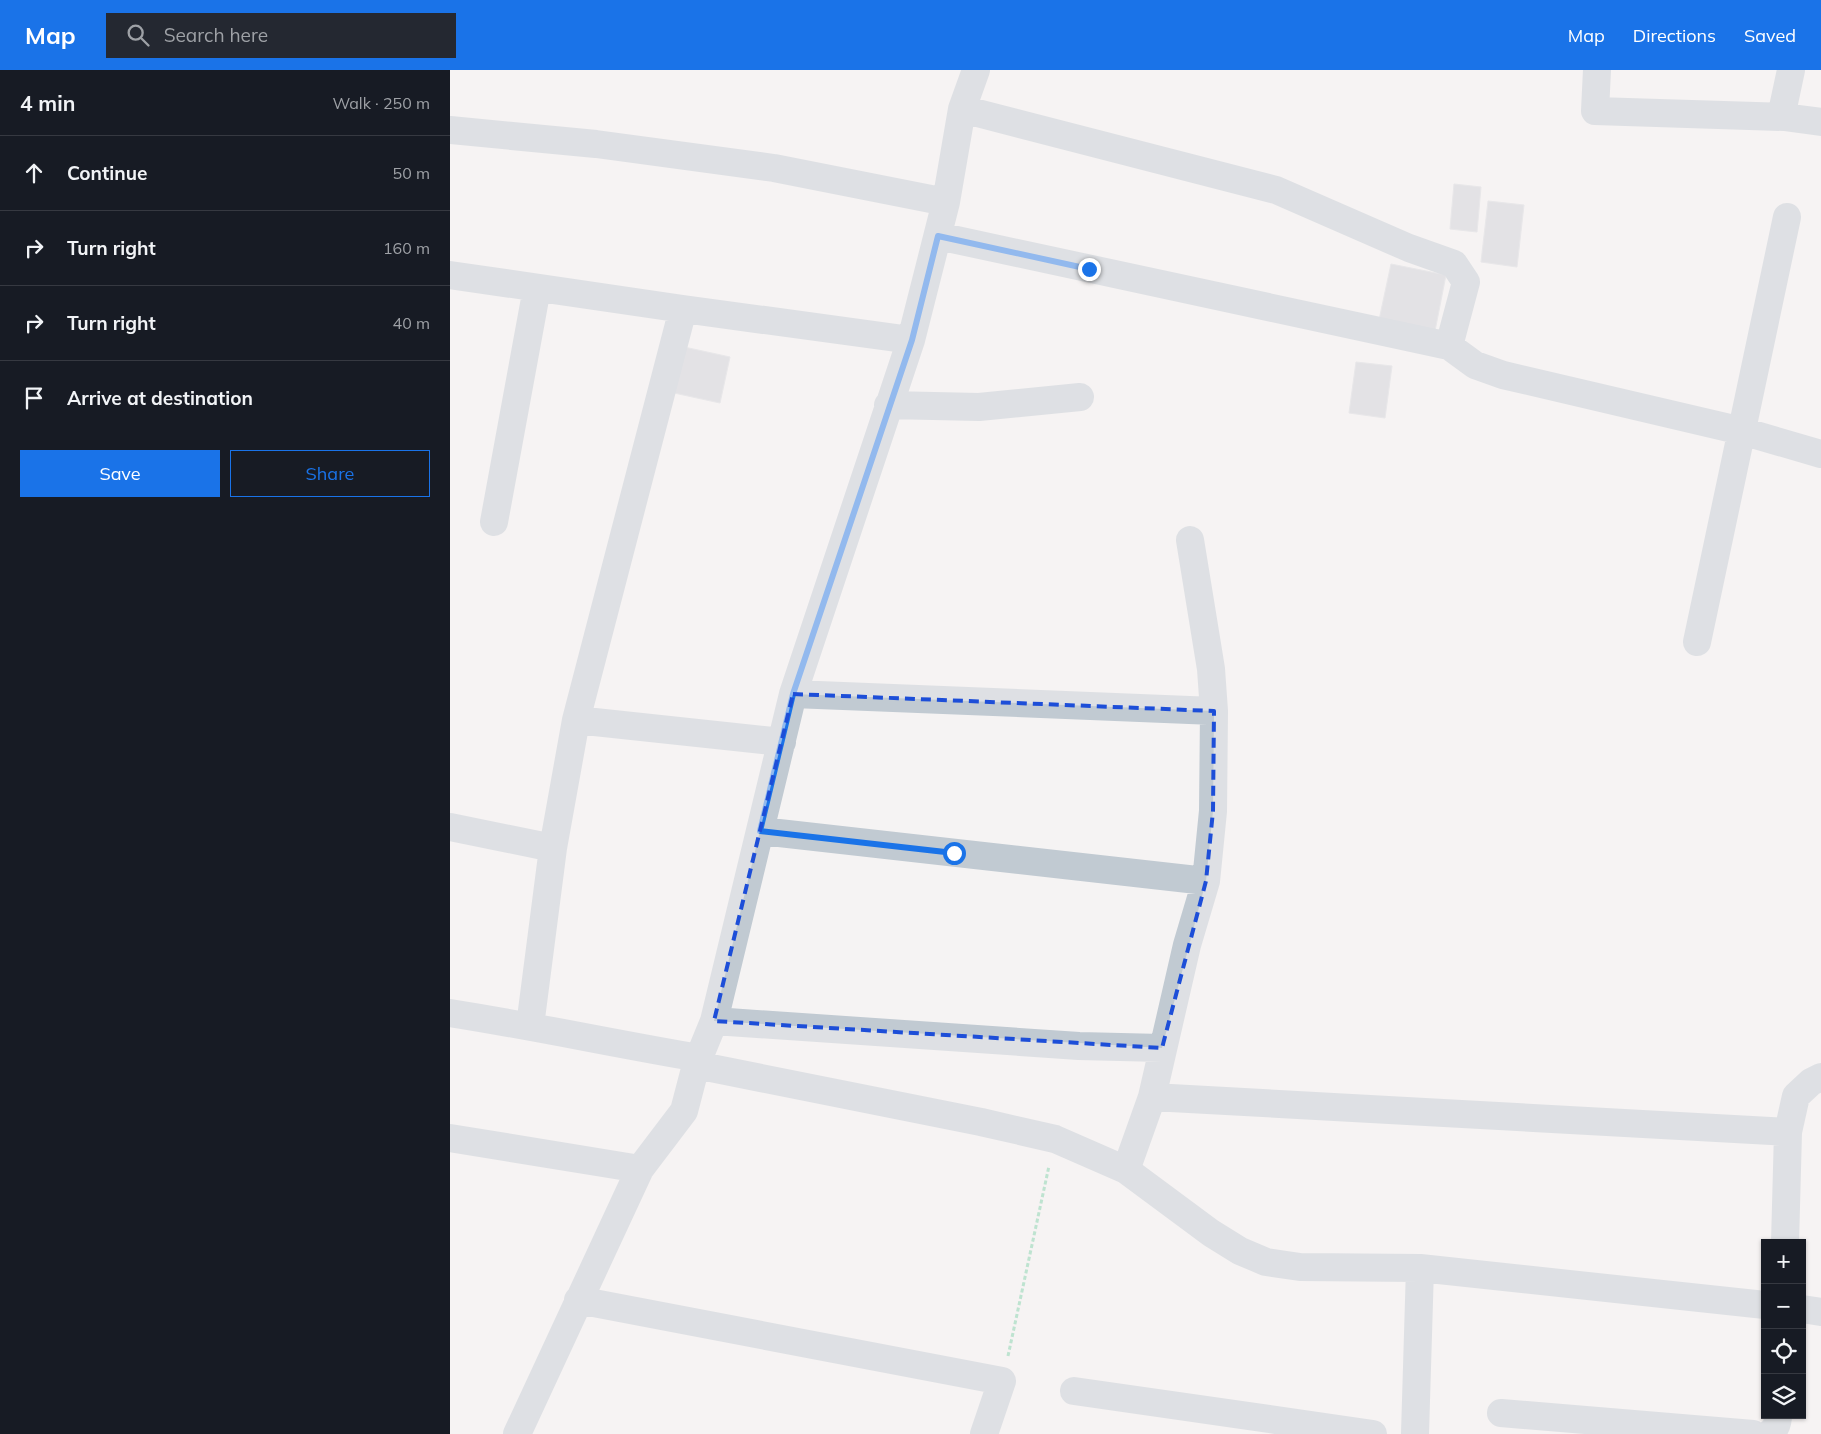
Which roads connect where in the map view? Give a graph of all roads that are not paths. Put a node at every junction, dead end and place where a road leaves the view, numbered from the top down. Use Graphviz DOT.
graph roads {
  1 [pos="975,70"];
  2 [pos="1597,70"];
  3 [pos="1791,70"];
  4 [pos="962,109"];
  5 [pos="1781,117"];
  6 [pos="1821,122"];
  7 [pos="450,130"];
  8 [pos="946,202"];
  9 [pos="1787,217"];
  10 [pos="938,236"];
  11 [pos="450,275"];
  12 [pos="537,288"];
  13 [pos="683,309"];
  14 [pos="912,340"];
  15 [pos="1449,346"];
  16 [pos="1080,397"];
  17 [pos="888,406"];
  18 [pos="1742,431"];
  19 [pos="1821,454"];
  20 [pos="494,522"];
  21 [pos="1190,540"];
  22 [pos="1697,642"];
  23 [pos="793,694"];
  24 [pos="1214,711"];
  25 [pos="576,720"];
  26 [pos="782,742"];
  27 [pos="450,827"];
  28 [pos="760,831"];
  29 [pos="552,848"];
  30 [pos="1206,881"];
  31 [pos="450,1013"];
  32 [pos="714,1020"];
  33 [pos="530,1026"];
  34 [pos="1162,1048"];
  35 [pos="697,1062"];
  36 [pos="1821,1077"];
  37 [pos="1152,1097"];
  38 [pos="1788,1132"];
  39 [pos="450,1138"];
  40 [pos="640,1169"];
  41 [pos="1126,1170"];
  42 [pos="1785,1239"];
  43 [pos="1420,1268"];
  44 [pos="578,1300"];
  45 [pos="1761,1305"];
  46 [pos="1806,1310"];
  47 [pos="1821,1312"];
  48 [pos="1074,1391"];
  49 [pos="1501,1413"];
  50 [pos="1778,1419"];
  51 [pos="517,1434"];
  52 [pos="984,1434"];
  53 [pos="1373,1434"];
  54 [pos="1415,1434"];
  55 [pos="1753,1434"];
  56 [pos="1769,1434"];
  1 -- 4 [label="street"];
  2 -- 5 [label="street"];
  3 -- 5 [label="street"];
  4 -- 8 [label="street"];
  4 -- 15 [label="street"];
  5 -- 6 [label="street"];
  7 -- 8 [label="street"];
  8 -- 10 [label="street"];
  9 -- 18 [label="street"];
  10 -- 14 [label="street"];
  10 -- 15 [label="street"];
  11 -- 12 [label="street"];
  12 -- 13 [label="street"];
  12 -- 20 [label="street"];
  13 -- 14 [label="street"];
  13 -- 25 [label="street"];
  14 -- 17 [label="street"];
  15 -- 18 [label="street"];
  16 -- 17 [label="street"];
  17 -- 23 [label="street"];
  18 -- 19 [label="street"];
  18 -- 22 [label="street"];
  21 -- 24 [label="street"];
  23 -- 24 [label="street"];
  23 -- 26 [label="street"];
  24 -- 30 [label="street"];
  25 -- 26 [label="street"];
  25 -- 29 [label="street"];
  26 -- 28 [label="street"];
  27 -- 29 [label="street"];
  28 -- 30 [label="street"];
  28 -- 32 [label="street"];
  29 -- 33 [label="street"];
  30 -- 34 [label="street"];
  31 -- 33 [label="street"];
  32 -- 34 [label="street"];
  32 -- 35 [label="street"];
  33 -- 35 [label="street"];
  34 -- 37 [label="street"];
  35 -- 40 [label="street"];
  35 -- 41 [label="street"];
  36 -- 38 [label="street"];
  37 -- 38 [label="street"];
  37 -- 41 [label="street"];
  38 -- 42 [label="street"];
  39 -- 40 [label="street"];
  40 -- 44 [label="street"];
  41 -- 43 [label="street"];
  43 -- 45 [label="street"];
  43 -- 54 [label="street"];
  44 -- 51 [label="street"];
  44 -- 52 [label="street"];
  46 -- 47 [label="street"];
  48 -- 53 [label="street"];
  49 -- 55 [label="street"];
  50 -- 56 [label="street"];
}
